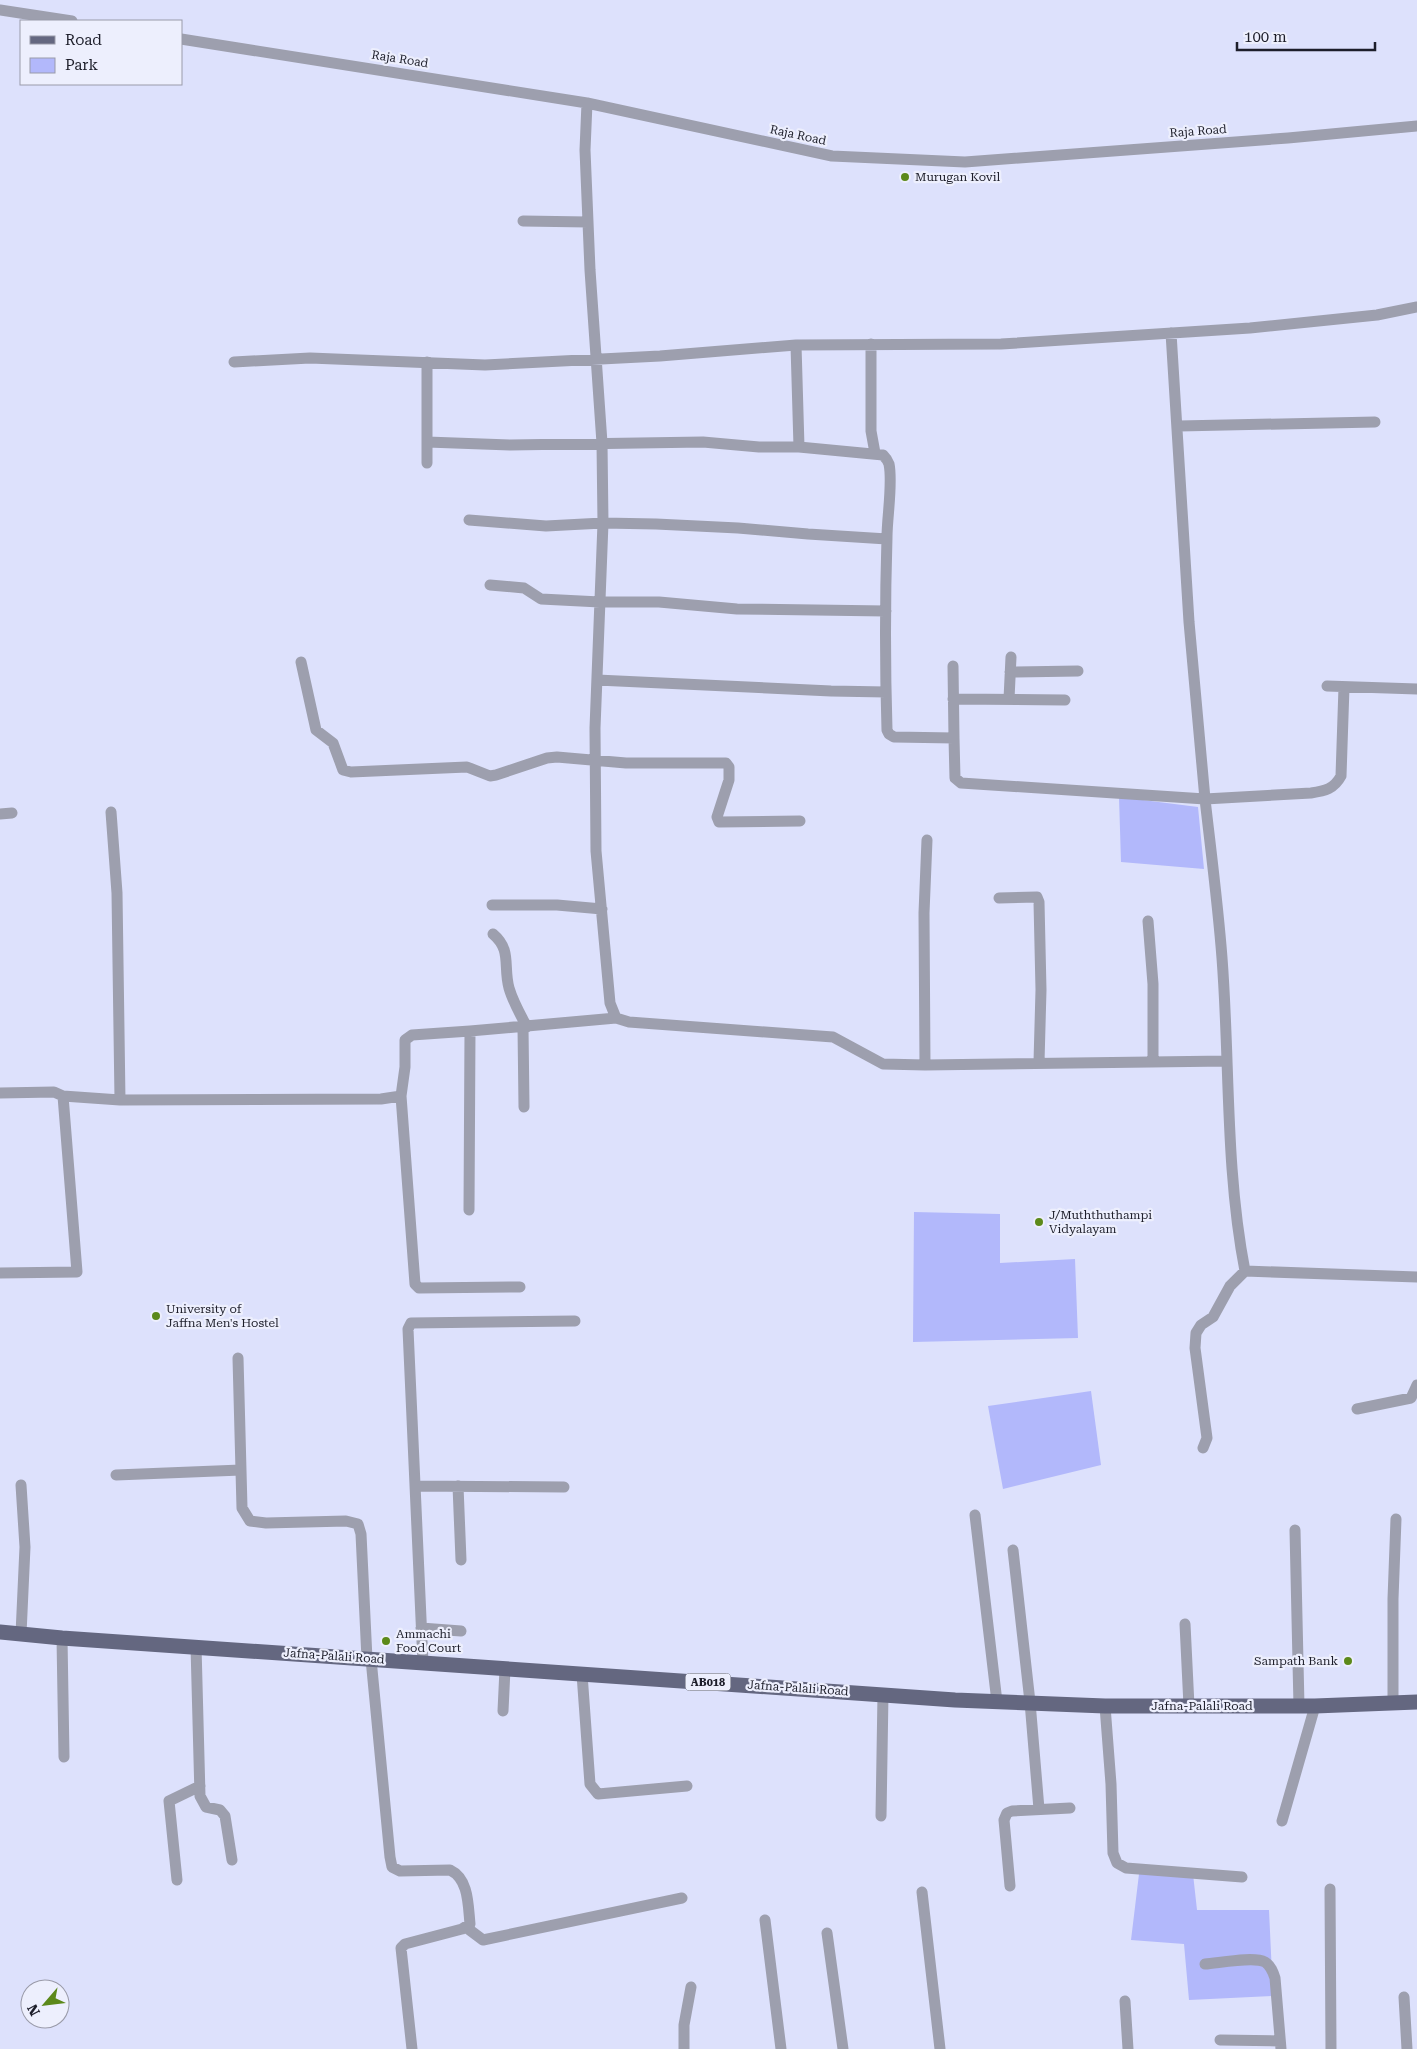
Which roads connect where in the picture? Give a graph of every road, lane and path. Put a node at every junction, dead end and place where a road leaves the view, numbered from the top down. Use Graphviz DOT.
graph roads {
  1 [pos="0,10"];
  2 [pos="65,20"];
  3 [pos="182,39"];
  4 [pos="587,103"];
  5 [pos="1417,126"];
  6 [pos="523,221"];
  7 [pos="588,222"];
  8 [pos="1417,307"];
  9 [pos="1172,333"];
  10 [pos="871,344"];
  11 [pos="796,345"];
  12 [pos="597,359"];
  13 [pos="234,362"];
  14 [pos="427,362"];
  15 [pos="1375,422"];
  16 [pos="1178,426"];
  17 [pos="427,442"];
  18 [pos="602,443"];
  19 [pos="799,447"];
  20 [pos="875,453"];
  21 [pos="427,463"];
  22 [pos="469,520"];
  23 [pos="603,523"];
  24 [pos="886,539"];
  25 [pos="490,585"];
  26 [pos="600,602"];
  27 [pos="886,611"];
  28 [pos="1011,657"];
  29 [pos="301,662"];
  30 [pos="953,666"];
  31 [pos="1078,671"];
  32 [pos="1010,672"];
  33 [pos="597,680"];
  34 [pos="1327,686"];
  35 [pos="1344,687"];
  36 [pos="1417,689"];
  37 [pos="886,692"];
  38 [pos="953,698"];
  39 [pos="1009,699"];
  40 [pos="1065,700"];
  41 [pos="954,738"];
  42 [pos="595,760"];
  43 [pos="1205,800"];
  44 [pos="111,812"];
  45 [pos="12,813"];
  46 [pos="0,814"];
  47 [pos="800,821"];
  48 [pos="927,840"];
  49 [pos="999,898"];
  50 [pos="492,905"];
  51 [pos="602,909"];
  52 [pos="1148,921"];
  53 [pos="493,934"];
  54 [pos="616,1018"];
  55 [pos="525,1027"];
  56 [pos="470,1032"];
  57 [pos="1227,1061"];
  58 [pos="1039,1062"];
  59 [pos="1153,1062"];
  60 [pos="926,1065"];
  61 [pos="0,1092"];
  62 [pos="63,1096"];
  63 [pos="402,1096"];
  64 [pos="120,1100"];
  65 [pos="524,1107"];
  66 [pos="469,1210"];
  67 [pos="1245,1271"];
  68 [pos="0,1273"];
  69 [pos="1417,1277"];
  70 [pos="520,1287"];
  71 [pos="575,1321"];
  72 [pos="238,1358"];
  73 [pos="1417,1385"];
  74 [pos="1357,1409"];
  75 [pos="1203,1448"];
  76 [pos="241,1470"];
  77 [pos="116,1475"];
  78 [pos="22,1485"];
  79 [pos="414,1486"];
  80 [pos="458,1486"];
  81 [pos="564,1487"];
  82 [pos="975,1515"];
  83 [pos="1396,1519"];
  84 [pos="1295,1530"];
  85 [pos="1013,1550"];
  86 [pos="461,1560"];
  87 [pos="1185,1624"];
  88 [pos="421,1628"];
  89 [pos="0,1632"];
  90 [pos="461,1632"];
  91 [pos="21,1634"];
  92 [pos="62,1638"];
  93 [pos="196,1646"];
  94 [pos="369,1659"];
  95 [pos="423,1663"];
  96 [pos="505,1669"];
  97 [pos="582,1674"];
  98 [pos="882,1694"];
  99 [pos="997,1702"];
  100 [pos="1030,1702"];
  101 [pos="1417,1702"];
  102 [pos="1393,1703"];
  103 [pos="1105,1706"];
  104 [pos="1189,1706"];
  105 [pos="1300,1706"];
  106 [pos="1315,1706"];
  107 [pos="503,1711"];
  108 [pos="64,1757"];
  109 [pos="200,1786"];
  110 [pos="687,1786"];
  111 [pos="1070,1808"];
  112 [pos="1039,1809"];
  113 [pos="881,1816"];
  114 [pos="1282,1821"];
  115 [pos="232,1860"];
  116 [pos="1242,1877"];
  117 [pos="177,1880"];
  118 [pos="1010,1886"];
  119 [pos="1330,1889"];
  120 [pos="922,1892"];
  121 [pos="682,1898"];
  122 [pos="765,1920"];
  123 [pos="467,1928"];
  124 [pos="827,1933"];
  125 [pos="1205,1964"];
  126 [pos="692,1987"];
  127 [pos="1404,1997"];
  128 [pos="1125,2001"];
  129 [pos="1405,2021"];
  130 [pos="1417,2021"];
  131 [pos="1220,2040"];
  132 [pos="1280,2045"];
  133 [pos="412,2049"];
  134 [pos="684,2049"];
  135 [pos="781,2049"];
  136 [pos="843,2049"];
  137 [pos="940,2049"];
  138 [pos="1128,2049"];
  139 [pos="1331,2049"];
  140 [pos="1407,2049"];
  1 -- 2 [label="street"];
  3 -- 4 [label="street, Raja Road"];
  4 -- 5 [label="street, Raja Road"];
  4 -- 7 [label="street"];
  6 -- 7 [label="street"];
  7 -- 12 [label="street"];
  8 -- 9 [label="street"];
  9 -- 10 [label="street"];
  9 -- 16 [label="street"];
  10 -- 11 [label="street"];
  10 -- 20 [label="street"];
  11 -- 12 [label="street"];
  11 -- 19 [label="street"];
  12 -- 14 [label="street"];
  12 -- 18 [label="street"];
  13 -- 14 [label="street"];
  14 -- 17 [label="street"];
  15 -- 16 [label="street"];
  16 -- 43 [label="street"];
  17 -- 18 [label="street"];
  17 -- 21 [label="street"];
  18 -- 19 [label="street"];
  18 -- 23 [label="street"];
  19 -- 20 [label="street"];
  20 -- 24 [label="street"];
  22 -- 23 [label="street"];
  23 -- 24 [label="street"];
  23 -- 26 [label="street"];
  24 -- 27 [label="street"];
  25 -- 26 [label="street"];
  26 -- 27 [label="street"];
  26 -- 33 [label="street"];
  27 -- 37 [label="street"];
  28 -- 32 [label="street"];
  29 -- 42 [label="street"];
  30 -- 38 [label="street"];
  31 -- 32 [label="street"];
  32 -- 39 [label="street"];
  33 -- 37 [label="street"];
  33 -- 42 [label="street"];
  34 -- 35 [label="street"];
  35 -- 36 [label="street"];
  35 -- 43 [label="street"];
  37 -- 41 [label="street"];
  38 -- 39 [label="street"];
  38 -- 41 [label="street"];
  39 -- 40 [label="street"];
  41 -- 43 [label="street"];
  42 -- 47 [label="street"];
  42 -- 51 [label="street"];
  43 -- 57 [label="street"];
  44 -- 64 [label="street"];
  45 -- 46 [label="street"];
  48 -- 60 [label="street"];
  49 -- 58 [label="street"];
  50 -- 51 [label="street"];
  51 -- 54 [label="street"];
  52 -- 59 [label="street"];
  53 -- 55 [label="street"];
  54 -- 55 [label="street"];
  54 -- 60 [label="street"];
  55 -- 56 [label="street"];
  55 -- 65 [label="street"];
  56 -- 63 [label="street"];
  56 -- 66 [label="street"];
  57 -- 59 [label="street"];
  57 -- 67 [label="street"];
  58 -- 59 [label="street"];
  58 -- 60 [label="street"];
  61 -- 62 [label="street"];
  62 -- 64 [label="street"];
  62 -- 68 [label="street"];
  63 -- 64 [label="street"];
  63 -- 70 [label="street"];
  67 -- 69 [label="street"];
  67 -- 75 [label="street"];
  71 -- 79 [label="street"];
  72 -- 76 [label="street"];
  73 -- 74 [label="street"];
  76 -- 77 [label="street"];
  76 -- 94 [label="street"];
  78 -- 91 [label="street"];
  79 -- 80 [label="street"];
  79 -- 88 [label="street"];
  80 -- 81 [label="street"];
  80 -- 86 [label="street"];
  82 -- 99 [label="street"];
  83 -- 102 [label="street"];
  84 -- 105 [label="street"];
  85 -- 100 [label="street"];
  87 -- 104 [label="street"];
  88 -- 90 [label="street"];
  88 -- 95 [label="street"];
  89 -- 91 [label="main road, Jafna-Palali Road / AB018"];
  91 -- 92 [label="main road, Jafna-Palali Road / AB018"];
  92 -- 93 [label="main road, Jafna-Palali Road / AB018"];
  92 -- 108 [label="street"];
  93 -- 94 [label="main road, Jafna-Palali Road / AB018"];
  93 -- 109 [label="street"];
  94 -- 95 [label="main road, Jafna-Palali Road / AB018"];
  94 -- 123 [label="street"];
  95 -- 96 [label="main road, Jafna-Palali Road / AB018"];
  96 -- 97 [label="main road, Jafna-Palali Road / AB018"];
  96 -- 107 [label="street"];
  97 -- 98 [label="main road, Jafna-Palali Road / AB018"];
  97 -- 110 [label="street"];
  98 -- 99 [label="main road, Jafna-Palali Road / AB018"];
  98 -- 113 [label="street"];
  99 -- 100 [label="main road, Jafna-Palali Road / AB018"];
  100 -- 103 [label="main road, Jafna-Palali Road / AB018"];
  100 -- 112 [label="street"];
  101 -- 102 [label="main road, Jafna-Palali Road / AB018"];
  102 -- 106 [label="main road, Jafna-Palali Road / AB018"];
  103 -- 104 [label="main road, Jafna-Palali Road / AB018"];
  103 -- 116 [label="street"];
  104 -- 105 [label="main road, Jafna-Palali Road / AB018"];
  105 -- 106 [label="main road, Jafna-Palali Road / AB018"];
  106 -- 114 [label="street"];
  109 -- 115 [label="street"];
  109 -- 117 [label="street"];
  111 -- 112 [label="street"];
  112 -- 118 [label="street"];
  119 -- 139 [label="street"];
  120 -- 137 [label="street"];
  121 -- 123 [label="street"];
  122 -- 135 [label="street"];
  123 -- 133 [label="street"];
  124 -- 136 [label="street"];
  125 -- 132 [label="street"];
  126 -- 134 [label="street"];
  127 -- 129 [label="street"];
  128 -- 138 [label="street"];
  129 -- 130 [label="street"];
  129 -- 140 [label="street"];
  131 -- 132 [label="street"];
}
